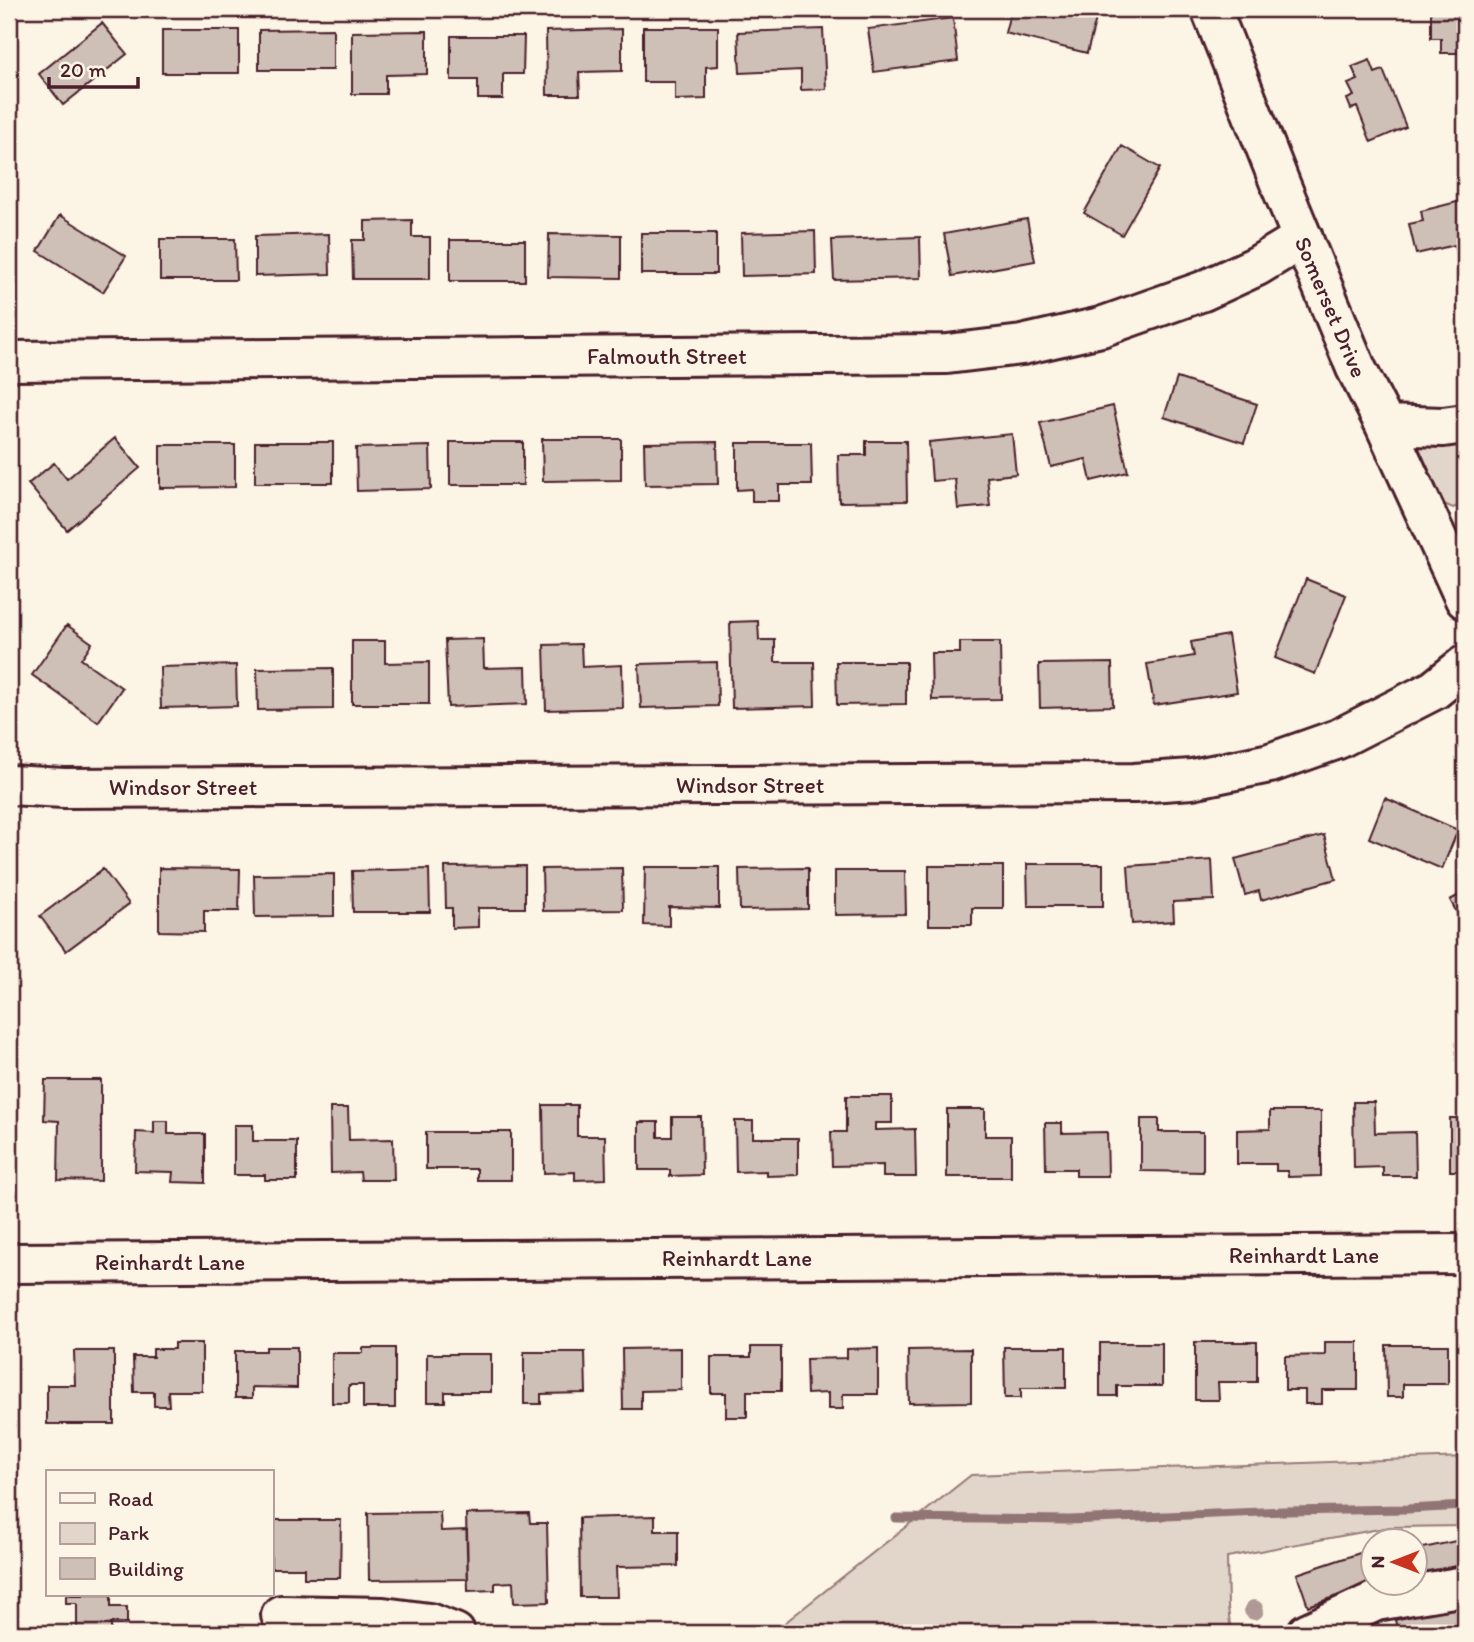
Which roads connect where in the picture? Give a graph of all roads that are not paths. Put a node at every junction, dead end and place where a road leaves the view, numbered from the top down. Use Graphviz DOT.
graph roads {
  1 [pos="1211,9"];
  2 [pos="1303,238"];
  3 [pos="9,361"];
  4 [pos="1465,424"];
  5 [pos="1384,425"];
  6 [pos="1465,536"];
  7 [pos="1460,587"];
  8 [pos="1465,665"];
  9 [pos="9,785"];
  10 [pos="1465,1254"];
  11 [pos="9,1262"];
  12 [pos="1465,1586"];
  13 [pos="281,1615"];
  14 [pos="456,1633"];
  15 [pos="1307,1633"];
  1 -- 2 [label="street, Somerset Drive"];
  2 -- 3 [label="street, Falmouth Street"];
  2 -- 5 [label="street, Somerset Drive"];
  4 -- 5 [label="street"];
  5 -- 7 [label="street, Somerset Drive"];
  6 -- 7 [label="street"];
  8 -- 9 [label="street, Windsor Street"];
  10 -- 11 [label="street, Reinhardt Lane"];
  12 -- 15 [label="street"];
  13 -- 14 [label="street"];
}
